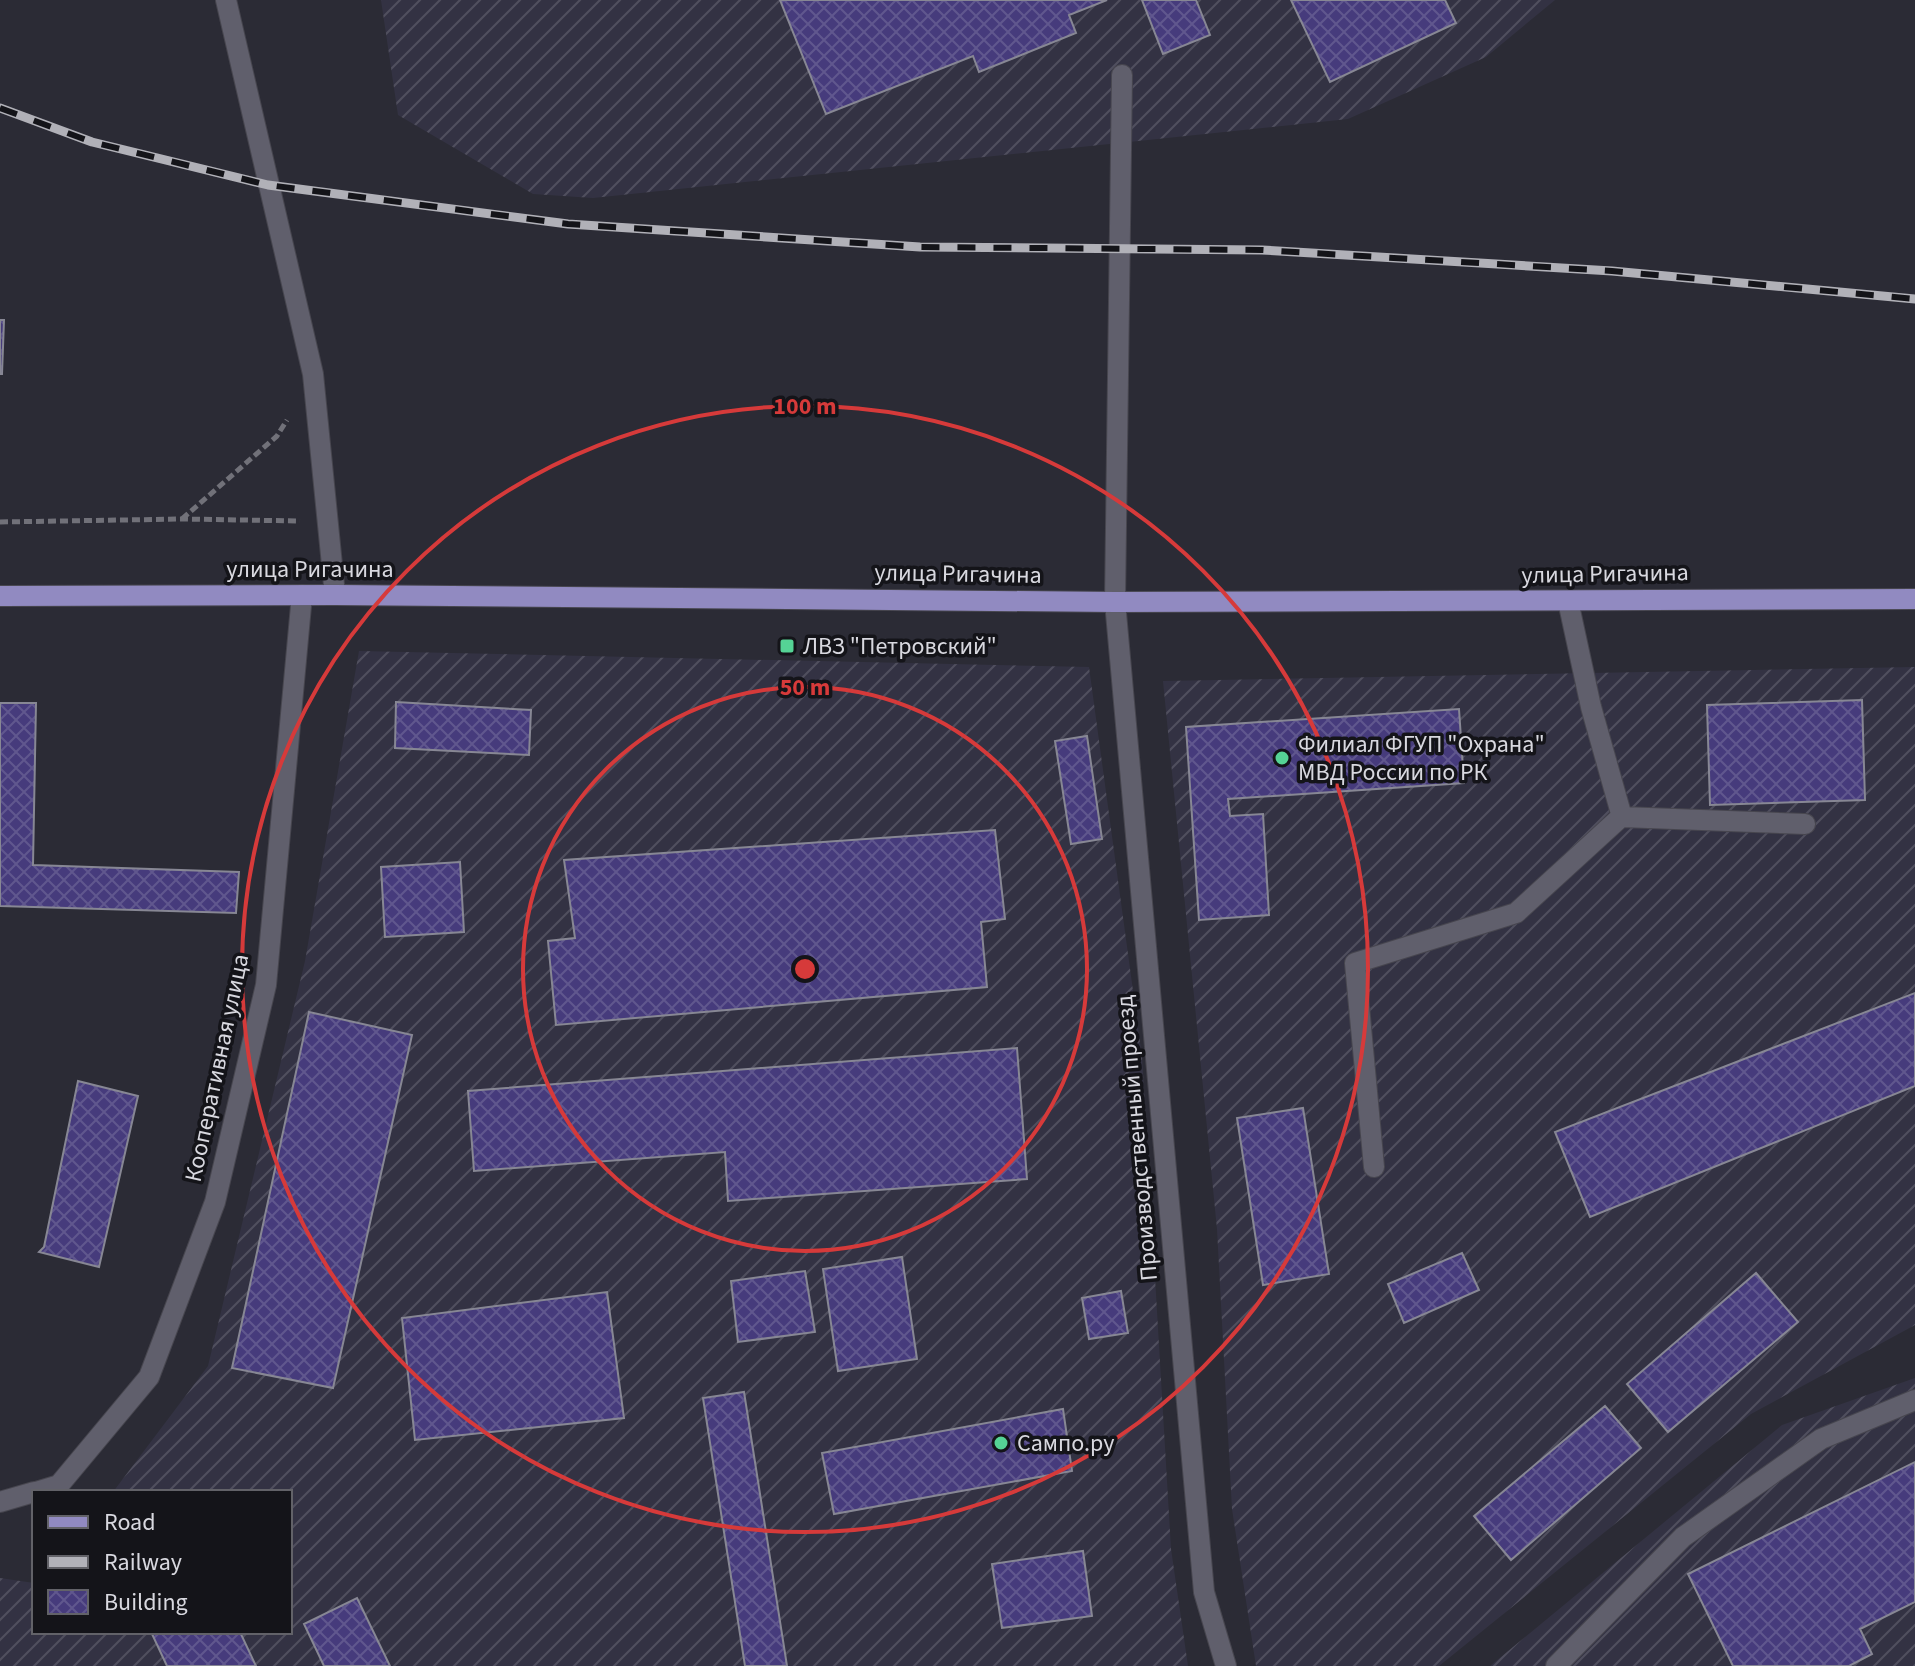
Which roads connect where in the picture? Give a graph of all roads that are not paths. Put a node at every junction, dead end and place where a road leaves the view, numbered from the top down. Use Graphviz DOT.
graph roads {
  1 [pos="226,0"];
  2 [pos="1122,75"];
  3 [pos="302,595"];
  4 [pos="335,595"];
  5 [pos="0,596"];
  6 [pos="1915,599"];
  7 [pos="1568,601"];
  8 [pos="1115,602"];
  9 [pos="1622,816"];
  10 [pos="1805,824"];
  11 [pos="1374,1167"];
  12 [pos="1915,1400"];
  13 [pos="42,1490"];
  14 [pos="32,1493"];
  15 [pos="0,1502"];
  16 [pos="1226,1666"];
  17 [pos="1556,1666"];
  1 -- 4 [label="street"];
  2 -- 8 [label="street, Производственный проезд"];
  3 -- 4 [label="main road, улица Ригачина"];
  3 -- 5 [label="main road, улица Ригачина"];
  3 -- 13 [label="street, Кооперативная улица"];
  4 -- 8 [label="main road, улица Ригачина"];
  6 -- 7 [label="main road, улица Ригачина"];
  7 -- 8 [label="main road, улица Ригачина"];
  7 -- 9 [label="street"];
  8 -- 16 [label="street, Производственный проезд"];
  9 -- 10 [label="street"];
  9 -- 11 [label="street"];
  12 -- 17 [label="street"];
  14 -- 15 [label="street, Кооперативная улица"];
}
